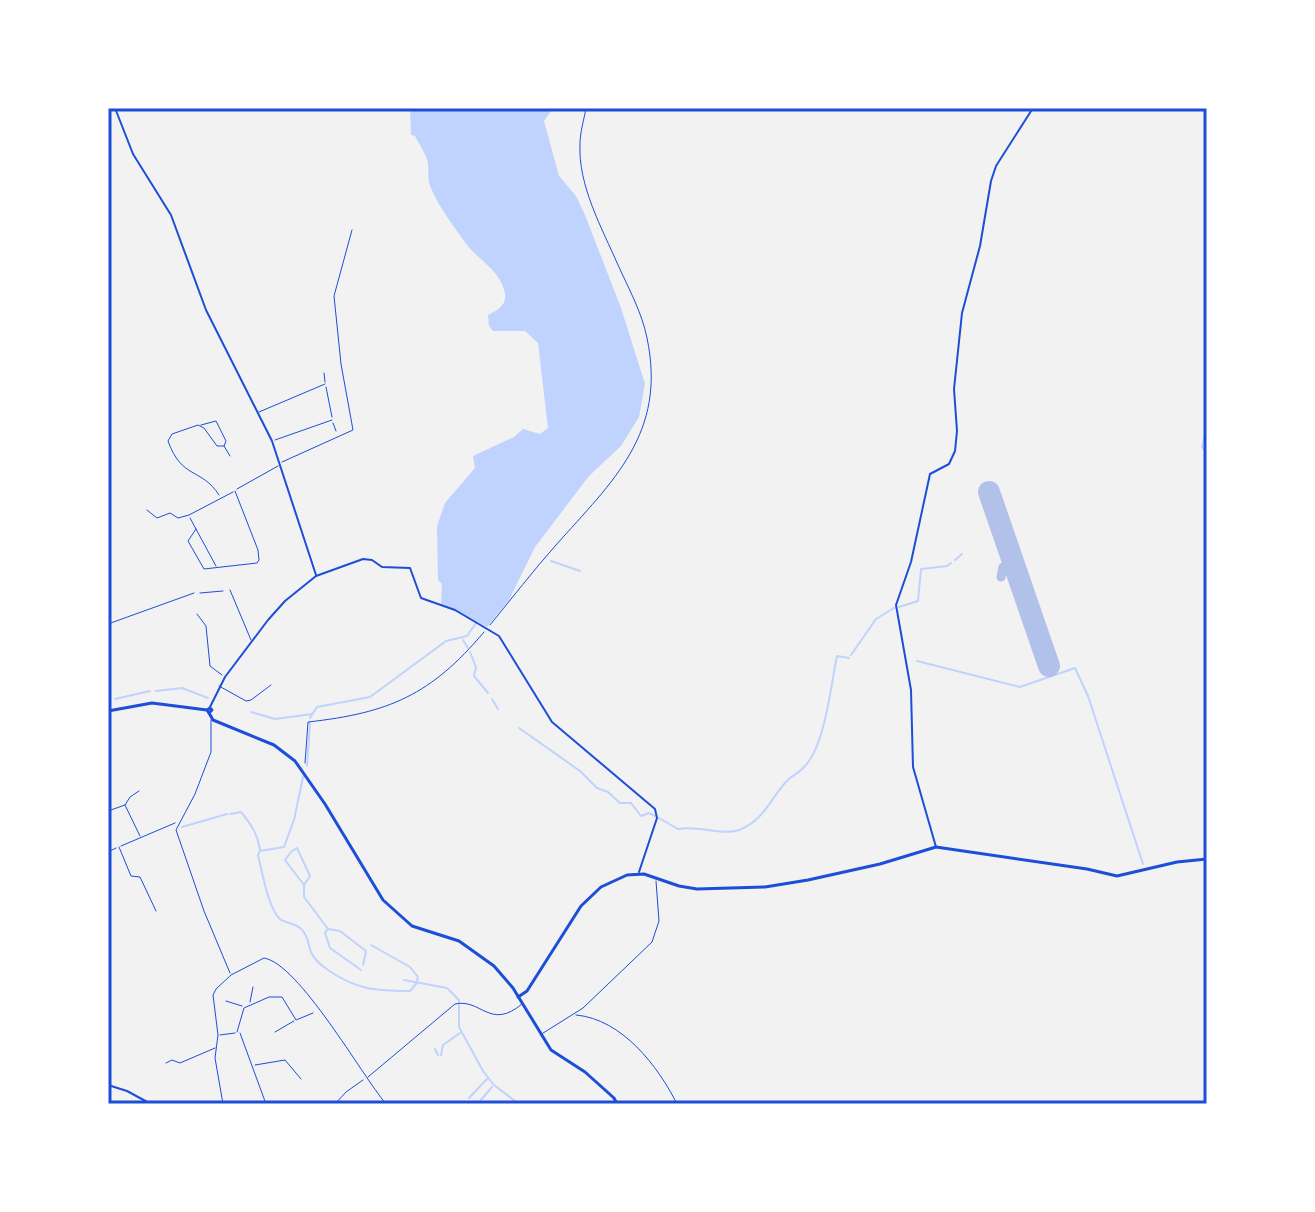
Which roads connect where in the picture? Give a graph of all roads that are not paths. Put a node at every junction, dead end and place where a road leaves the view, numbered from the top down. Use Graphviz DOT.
graph roads {
  1 [pos="115,108"];
  2 [pos="1033,108"];
  3 [pos="352,230"];
  4 [pos="324,373"];
  5 [pos="325,384"];
  6 [pos="259,412"];
  7 [pos="332,420"];
  8 [pos="198,425"];
  9 [pos="336,431"];
  10 [pos="272,441"];
  11 [pos="224,446"];
  12 [pos="230,456"];
  13 [pos="280,464"];
  14 [pos="235,491"];
  15 [pos="221,497"];
  16 [pos="147,510"];
  17 [pos="189,515"];
  18 [pos="157,518"];
  19 [pos="157,522"];
  20 [pos="196,529"];
  21 [pos="218,569"];
  22 [pos="316,576"];
  23 [pos="230,590"];
  24 [pos="194,593"];
  25 [pos="197,614"];
  26 [pos="108,624"];
  27 [pos="252,642"];
  28 [pos="225,677"];
  29 [pos="270,681"];
  30 [pos="271,685"];
  31 [pos="219,686"];
  32 [pos="275,687"];
  33 [pos="108,711"];
  34 [pos="210,712"];
  35 [pos="139,791"];
  36 [pos="125,805"];
  37 [pos="108,811"];
  38 [pos="178,822"];
  39 [pos="165,828"];
  40 [pos="176,832"];
  41 [pos="141,838"];
  42 [pos="119,847"];
  43 [pos="936,847"];
  44 [pos="108,852"];
  45 [pos="1207,859"];
  46 [pos="639,874"];
  47 [pos="657,878"];
  48 [pos="156,911"];
  49 [pos="231,975"];
  50 [pos="253,987"];
  51 [pos="518,997"];
  52 [pos="226,1001"];
  53 [pos="522,1004"];
  54 [pos="251,1005"];
  55 [pos="244,1008"];
  56 [pos="583,1008"];
  57 [pos="313,1013"];
  58 [pos="573,1015"];
  59 [pos="583,1016"];
  60 [pos="296,1020"];
  61 [pos="237,1032"];
  62 [pos="275,1032"];
  63 [pos="218,1035"];
  64 [pos="540,1035"];
  65 [pos="216,1047"];
  66 [pos="171,1054"];
  67 [pos="172,1060"];
  68 [pos="166,1063"];
  69 [pos="253,1065"];
  70 [pos="301,1079"];
  71 [pos="366,1079"];
  72 [pos="108,1085"];
  73 [pos="151,1104"];
  74 [pos="223,1104"];
  75 [pos="266,1104"];
  76 [pos="335,1104"];
  77 [pos="386,1104"];
  78 [pos="617,1104"];
  79 [pos="677,1104"];
  1 -- 6 [label="street"];
  2 -- 43 [label="street"];
  3 -- 13 [label="street"];
  4 -- 5 [label="street"];
  5 -- 6 [label="street"];
  5 -- 7 [label="street"];
  6 -- 10 [label="street"];
  7 -- 9 [label="street"];
  7 -- 10 [label="street"];
  8 -- 11 [label="street"];
  8 -- 11 [label="street"];
  8 -- 15 [label="street"];
  10 -- 13 [label="street"];
  11 -- 12 [label="street"];
  13 -- 14 [label="street"];
  13 -- 22 [label="street"];
  14 -- 15 [label="street"];
  14 -- 21 [label="street"];
  15 -- 17 [label="street"];
  16 -- 18 [label="street"];
  17 -- 18 [label="street"];
  17 -- 20 [label="street"];
  18 -- 19 [label="street"];
  20 -- 21 [label="street"];
  20 -- 21 [label="street"];
  22 -- 27 [label="street"];
  22 -- 46 [label="street"];
  23 -- 27 [label="street"];
  24 -- 26 [label="street"];
  25 -- 28 [label="street"];
  27 -- 28 [label="street"];
  28 -- 31 [label="street"];
  29 -- 30 [label="street"];
  30 -- 31 [label="street"];
  30 -- 32 [label="street"];
  31 -- 34 [label="street"];
  33 -- 34 [label="main road"];
  34 -- 38 [label="street"];
  34 -- 51 [label="main road"];
  35 -- 36 [label="street"];
  36 -- 37 [label="street"];
  36 -- 41 [label="street"];
  38 -- 39 [label="street"];
  38 -- 40 [label="street"];
  39 -- 40 [label="street"];
  39 -- 41 [label="street"];
  40 -- 49 [label="street"];
  41 -- 42 [label="street"];
  42 -- 44 [label="street"];
  42 -- 48 [label="street"];
  43 -- 45 [label="main road"];
  43 -- 47 [label="main road"];
  46 -- 47 [label="main road"];
  46 -- 51 [label="main road"];
  47 -- 56 [label="street"];
  49 -- 63 [label="street"];
  49 -- 71 [label="street"];
  50 -- 54 [label="street"];
  51 -- 53 [label="main road"];
  52 -- 55 [label="street"];
  53 -- 64 [label="main road"];
  53 -- 71 [label="street"];
  54 -- 55 [label="street"];
  54 -- 60 [label="street"];
  55 -- 61 [label="street"];
  56 -- 58 [label="street"];
  56 -- 59 [label="street"];
  57 -- 60 [label="street"];
  58 -- 59 [label="street"];
  58 -- 64 [label="street"];
  59 -- 79 [label="street"];
  60 -- 62 [label="street"];
  61 -- 63 [label="street"];
  61 -- 69 [label="street"];
  63 -- 65 [label="street"];
  64 -- 78 [label="main road"];
  65 -- 67 [label="street"];
  65 -- 74 [label="street"];
  66 -- 67 [label="street"];
  67 -- 68 [label="street"];
  69 -- 70 [label="street"];
  69 -- 75 [label="street"];
  71 -- 76 [label="street"];
  71 -- 77 [label="street"];
  72 -- 73 [label="street"];
}
